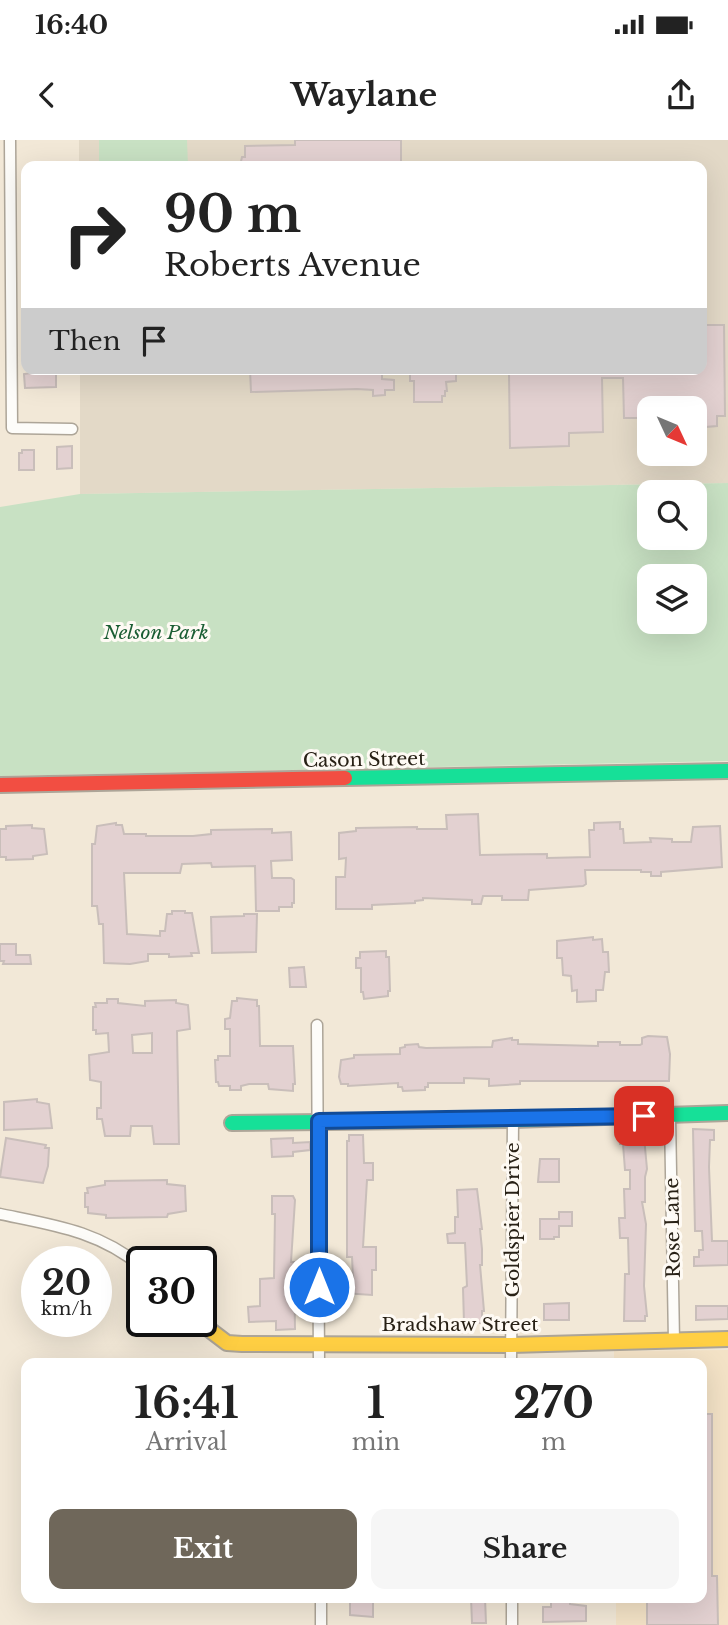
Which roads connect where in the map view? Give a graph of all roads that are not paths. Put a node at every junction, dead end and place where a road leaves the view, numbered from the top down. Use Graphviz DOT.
graph roads {
  1 [pos="10,140"];
  2 [pos="72,429"];
  3 [pos="728,771"];
  4 [pos="0,785"];
  5 [pos="317,1026"];
  6 [pos="728,1113"];
  7 [pos="670,1116"];
  8 [pos="513,1120"];
  9 [pos="319,1121"];
  10 [pos="232,1123"];
  11 [pos="0,1214"];
  12 [pos="126,1254"];
  13 [pos="217,1335"];
  14 [pos="728,1339"];
  15 [pos="674,1341"];
  16 [pos="319,1343"];
  17 [pos="511,1345"];
  18 [pos="319,1358"];
  19 [pos="511,1358"];
  20 [pos="320,1603"];
  21 [pos="512,1603"];
  22 [pos="321,1625"];
  23 [pos="512,1625"];
  1 -- 2 [label="street"];
  3 -- 4 [label="street, Cason Street"];
  5 -- 9 [label="street"];
  6 -- 7 [label="street"];
  7 -- 8 [label="street"];
  7 -- 15 [label="street, Rose Lane"];
  8 -- 9 [label="street"];
  8 -- 17 [label="street, Goldspier Drive"];
  9 -- 10 [label="street"];
  9 -- 16 [label="street"];
  11 -- 12 [label="street"];
  13 -- 16 [label="street, Bradshaw Street"];
  14 -- 15 [label="street, Bradshaw Street"];
  15 -- 17 [label="street, Bradshaw Street"];
  16 -- 17 [label="street, Bradshaw Street"];
  16 -- 18 [label="street"];
  17 -- 19 [label="street, Goldspier Drive"];
  20 -- 22 [label="street"];
  21 -- 23 [label="street"];
}
